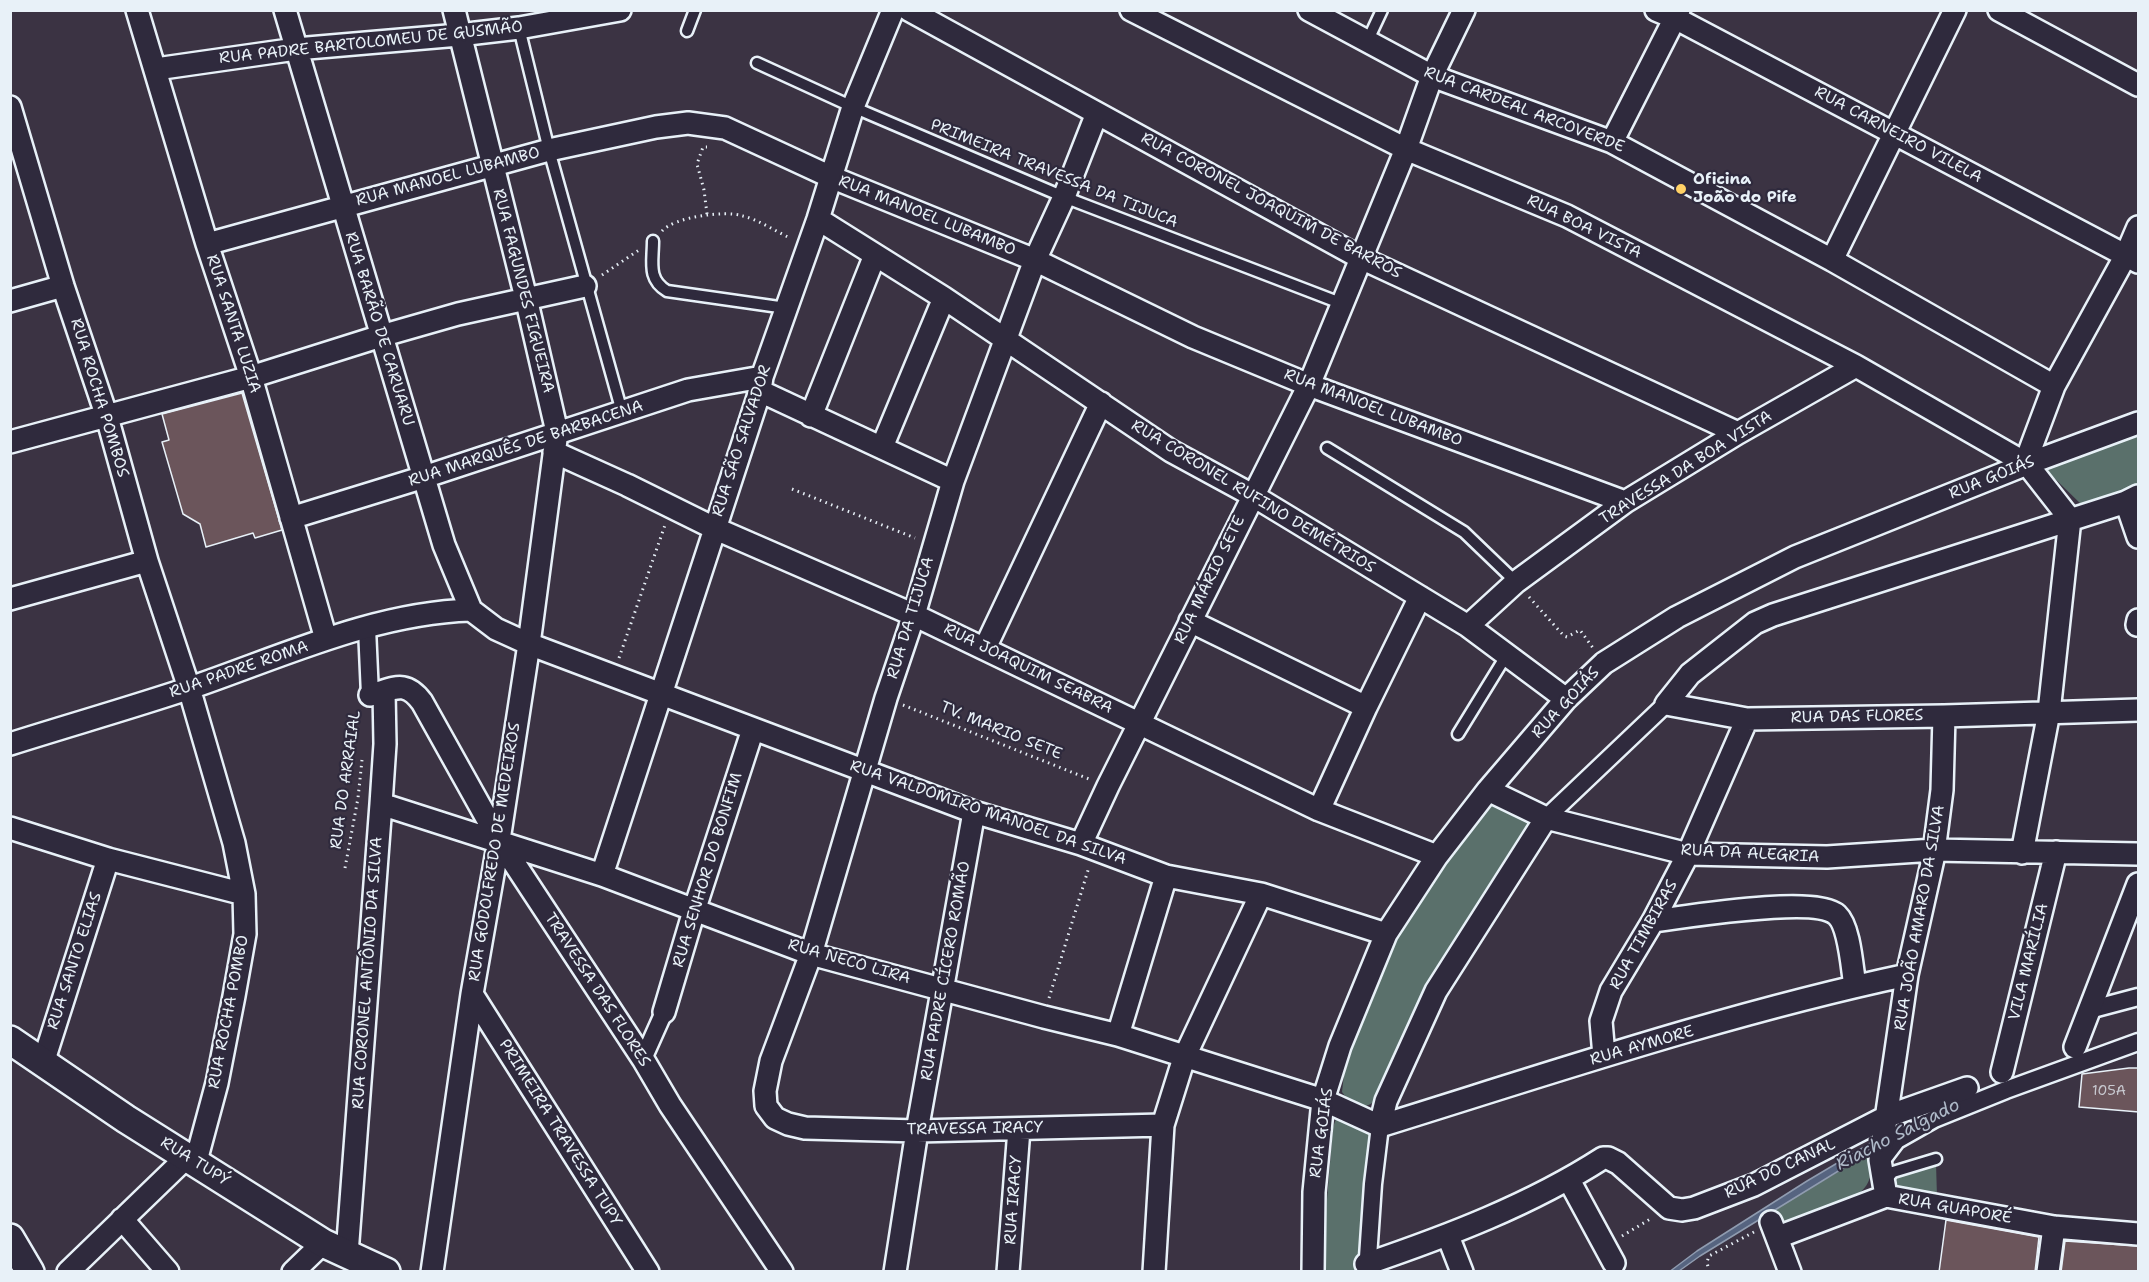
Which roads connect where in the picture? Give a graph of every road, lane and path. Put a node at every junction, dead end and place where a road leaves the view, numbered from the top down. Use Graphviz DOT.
graph roads {
  1 [pos="137,10"];
  2 [pos="285,10"];
  3 [pos="454,10"];
  4 [pos="621,10"];
  5 [pos="695,10"];
  6 [pos="893,10"];
  7 [pos="909,10"];
  8 [pos="1382,10"];
  9 [pos="1464,10"];
  10 [pos="1955,10"];
  11 [pos="1999,10"];
  12 [pos="1138,12"];
  13 [pos="1318,13"];
  14 [pos="1670,13"];
  15 [pos="519,28"];
  16 [pos="687,31"];
  17 [pos="459,35"];
  18 [pos="1367,42"];
  19 [pos="296,49"];
  20 [pos="757,63"];
  21 [pos="156,69"];
  22 [pos="1432,76"];
  23 [pos="2139,86"];
  24 [pos="10,107"];
  25 [pos="853,107"];
  26 [pos="1097,112"];
  27 [pos="725,128"];
  28 [pos="1894,132"];
  29 [pos="1612,142"];
  30 [pos="1406,149"];
  31 [pos="549,150"];
  32 [pos="18,165"];
  33 [pos="492,166"];
  34 [pos="831,177"];
  35 [pos="1064,197"];
  36 [pos="343,206"];
  37 [pos="707,214"];
  38 [pos="818,219"];
  39 [pos="2139,227"];
  40 [pos="653,241"];
  41 [pos="207,243"];
  42 [pos="808,247"];
  43 [pos="875,255"];
  44 [pos="1361,258"];
  45 [pos="2132,259"];
  46 [pos="1035,260"];
  47 [pos="1832,260"];
  48 [pos="63,286"];
  49 [pos="585,286"];
  50 [pos="944,297"];
  51 [pos="526,298"];
  52 [pos="10,301"];
  53 [pos="1343,304"];
  54 [pos="786,308"];
  55 [pos="381,336"];
  56 [pos="1006,339"];
  57 [pos="1856,366"];
  58 [pos="251,377"];
  59 [pos="761,384"];
  60 [pos="1309,385"];
  61 [pos="2054,386"];
  62 [pos="1101,403"];
  63 [pos="622,412"];
  64 [pos="811,416"];
  65 [pos="107,417"];
  66 [pos="2139,423"];
  67 [pos="1738,434"];
  68 [pos="10,442"];
  69 [pos="556,442"];
  70 [pos="882,447"];
  71 [pos="1327,448"];
  72 [pos="2026,464"];
  73 [pos="424,477"];
  74 [pos="953,481"];
  75 [pos="792,489"];
  76 [pos="1252,495"];
  77 [pos="2132,499"];
  78 [pos="1625,502"];
  79 [pos="671,506"];
  80 [pos="291,519"];
  81 [pos="2070,519"];
  82 [pos="714,528"];
  83 [pos="2139,537"];
  84 [pos="933,545"];
  85 [pos="147,561"];
  86 [pos="1516,582"];
  87 [pos="1420,597"];
  88 [pos="10,599"];
  89 [pos="471,610"];
  90 [pos="914,615"];
  91 [pos="1190,621"];
  92 [pos="1468,626"];
  93 [pos="367,628"];
  94 [pos="326,639"];
  95 [pos="529,644"];
  96 [pos="986,648"];
  97 [pos="1506,656"];
  98 [pos="1604,663"];
  99 [pos="613,676"];
  100 [pos="189,688"];
  101 [pos="377,693"];
  102 [pos="660,694"];
  103 [pos="886,698"];
  104 [pos="1566,699"];
  105 [pos="1666,704"];
  106 [pos="1366,707"];
  107 [pos="2139,710"];
  108 [pos="2049,712"];
  109 [pos="1944,716"];
  110 [pos="1747,719"];
  111 [pos="1140,724"];
  112 [pos="753,729"];
  113 [pos="1458,734"];
  114 [pos="10,744"];
  115 [pos="363,752"];
  116 [pos="866,771"];
  117 [pos="1108,786"];
  118 [pos="1488,790"];
  119 [pos="381,804"];
  120 [pos="1319,810"];
  121 [pos="974,812"];
  122 [pos="1546,818"];
  123 [pos="14,835"];
  124 [pos="499,840"];
  125 [pos="1088,846"];
  126 [pos="1934,850"];
  127 [pos="2056,852"];
  128 [pos="2022,853"];
  129 [pos="1689,854"];
  130 [pos="2139,854"];
  131 [pos="1437,856"];
  132 [pos="108,859"];
  133 [pos="345,868"];
  134 [pos="602,875"];
  135 [pos="1166,876"];
  136 [pos="2139,884"];
  137 [pos="244,894"];
  138 [pos="1261,894"];
  139 [pos="694,911"];
  140 [pos="1653,921"];
  141 [pos="1386,934"];
  142 [pos="811,954"];
  143 [pos="1907,975"];
  144 [pos="1856,986"];
  145 [pos="943,989"];
  146 [pos="472,994"];
  147 [pos="2139,997"];
  148 [pos="2089,1010"];
  149 [pos="664,1012"];
  150 [pos="1044,1017"];
  151 [pos="1118,1035"];
  152 [pos="10,1040"];
  153 [pos="2139,1042"];
  154 [pos="2075,1047"];
  155 [pos="1604,1056"];
  156 [pos="1184,1058"];
  157 [pos="643,1059"];
  158 [pos="43,1063"];
  159 [pos="2002,1072"];
  160 [pos="1967,1088"];
  161 [pos="1323,1100"];
  162 [pos="1887,1117"];
  163 [pos="788,1124"];
  164 [pos="1163,1125"];
  165 [pos="1380,1126"];
  166 [pos="1019,1129"];
  167 [pos="917,1131"];
  168 [pos="192,1159"];
  169 [pos="1936,1159"];
  170 [pos="1880,1160"];
  171 [pos="1569,1180"];
  172 [pos="1885,1189"];
  173 [pos="1669,1208"];
  174 [pos="122,1219"];
  175 [pos="2054,1227"];
  176 [pos="1774,1229"];
  177 [pos="2139,1234"];
  178 [pos="1448,1236"];
  179 [pos="10,1238"];
  180 [pos="335,1249"];
  181 [pos="1610,1255"];
  182 [pos="1367,1268"];
  183 [pos="30,1272"];
  184 [pos="68,1272"];
  185 [pos="168,1272"];
  186 [pos="294,1272"];
  187 [pos="386,1272"];
  188 [pos="432,1272"];
  189 [pos="648,1272"];
  190 [pos="782,1272"];
  191 [pos="895,1272"];
  192 [pos="1008,1272"];
  193 [pos="1154,1272"];
  194 [pos="1313,1272"];
  195 [pos="1461,1272"];
  196 [pos="1709,1272"];
  197 [pos="1791,1272"];
  198 [pos="2048,1272"];
  1 -- 21 [label="street, RUA SANTA LUZIA"];
  2 -- 19 [label="street, RUA BARÃO DE CARUARU"];
  3 -- 17 [label="street, RUA FAGUNDES FIGUEIRA"];
  4 -- 15 [label="street, RUA PADRE BARTOLOMEU DE GUSMÃO"];
  5 -- 16 [label="lane"];
  6 -- 25 [label="street, RUA SÃO SALVADOR"];
  7 -- 26 [label="street, RUA CORONEL JOAQUIM DE BARROS"];
  8 -- 18 [label="lane"];
  9 -- 22 [label="street, RUA MÁRIO SETE"];
  10 -- 28 [label="street"];
  11 -- 23 [label="street"];
  12 -- 30 [label="street, RUA BOA VISTA"];
  13 -- 18 [label="street, RUA CARDEAL ARCOVERDE"];
  14 -- 28 [label="street, RUA CARNEIRO VILELA"];
  14 -- 29 [label="street"];
  15 -- 17 [label="street, RUA PADRE BARTOLOMEU DE GUSMÃO"];
  15 -- 31 [label="lane"];
  17 -- 19 [label="street, RUA PADRE BARTOLOMEU DE GUSMÃO"];
  17 -- 33 [label="street, RUA FAGUNDES FIGUEIRA"];
  18 -- 22 [label="street, RUA CARDEAL ARCOVERDE"];
  19 -- 21 [label="street, RUA PADRE BARTOLOMEU DE GUSMÃO"];
  19 -- 36 [label="street, RUA BARÃO DE CARUARU"];
  20 -- 25 [label="lane, PRIMEIRA TRAVESSA DA TIJUCA"];
  21 -- 41 [label="street, RUA SANTA LUZIA"];
  22 -- 29 [label="street, RUA CARDEAL ARCOVERDE"];
  22 -- 30 [label="street, RUA MÁRIO SETE"];
  24 -- 32 [label="street, RUA ROCHA POMBOS"];
  25 -- 34 [label="street, RUA SÃO SALVADOR"];
  25 -- 35 [label="lane, PRIMEIRA TRAVESSA DA TIJUCA"];
  26 -- 35 [label="street, RUA DA TIJUCA"];
  26 -- 44 [label="street, RUA CORONEL JOAQUIM DE BARROS"];
  27 -- 31 [label="street, RUA MANOEL LUBAMBO"];
  27 -- 34 [label="street, RUA MANOEL LUBAMBO"];
  27 -- 37 [label="path"];
  28 -- 45 [label="street, RUA CARNEIRO VILELA"];
  28 -- 47 [label="street"];
  29 -- 47 [label="street, RUA CARDEAL ARCOVERDE"];
  30 -- 44 [label="street, RUA MÁRIO SETE"];
  30 -- 57 [label="street, RUA BOA VISTA"];
  31 -- 33 [label="street, RUA MANOEL LUBAMBO"];
  31 -- 49 [label="lane"];
  32 -- 48 [label="street, RUA ROCHA POMBOS"];
  33 -- 36 [label="street, RUA MANOEL LUBAMBO"];
  33 -- 51 [label="street, RUA FAGUNDES FIGUEIRA"];
  34 -- 38 [label="street, RUA SÃO SALVADOR"];
  34 -- 46 [label="street, RUA MANOEL LUBAMBO"];
  35 -- 46 [label="street, RUA DA TIJUCA"];
  35 -- 53 [label="lane, PRIMEIRA TRAVESSA DA TIJUCA"];
  36 -- 41 [label="street, RUA MANOEL LUBAMBO"];
  36 -- 55 [label="street, RUA BARÃO DE CARUARU"];
  37 -- 40 [label="path"];
  37 -- 42 [label="path"];
  38 -- 42 [label="street, RUA SÃO SALVADOR"];
  38 -- 43 [label="street, RUA CORONEL RUFINO DEMÉTRIOS"];
  39 -- 45 [label="street"];
  40 -- 49 [label="path"];
  40 -- 54 [label="lane"];
  41 -- 58 [label="street, RUA SANTA LUZIA"];
  42 -- 54 [label="street, RUA SÃO SALVADOR"];
  43 -- 50 [label="street, RUA CORONEL RUFINO DEMÉTRIOS"];
  43 -- 64 [label="street"];
  44 -- 53 [label="street, RUA MÁRIO SETE"];
  44 -- 67 [label="street, RUA CORONEL JOAQUIM DE BARROS"];
  45 -- 61 [label="street"];
  46 -- 56 [label="street, RUA DA TIJUCA"];
  46 -- 60 [label="street, RUA MANOEL LUBAMBO"];
  47 -- 61 [label="street, RUA CARDEAL ARCOVERDE"];
  48 -- 52 [label="street"];
  48 -- 65 [label="street, RUA ROCHA POMBOS"];
  49 -- 51 [label="street"];
  49 -- 63 [label="lane"];
  50 -- 56 [label="street, RUA CORONEL RUFINO DEMÉTRIOS"];
  50 -- 70 [label="street"];
  51 -- 55 [label="street"];
  51 -- 69 [label="street, RUA FAGUNDES FIGUEIRA"];
  53 -- 60 [label="street, RUA MÁRIO SETE"];
  54 -- 59 [label="street, RUA SÃO SALVADOR"];
  55 -- 58 [label="street"];
  55 -- 73 [label="street, RUA BARÃO DE CARUARU"];
  56 -- 62 [label="street, RUA CORONEL RUFINO DEMÉTRIOS"];
  56 -- 74 [label="street, RUA DA TIJUCA"];
  57 -- 67 [label="street, TRAVESSA DA BOA VISTA"];
  57 -- 72 [label="street, RUA BOA VISTA"];
  58 -- 65 [label="street"];
  58 -- 80 [label="street, RUA SANTA LUZIA"];
  59 -- 63 [label="street, RUA MARQUÊS DE BARBACENA"];
  59 -- 64 [label="street"];
  59 -- 82 [label="street, RUA SÃO SALVADOR"];
  60 -- 76 [label="street, RUA MÁRIO SETE"];
  60 -- 78 [label="street, RUA MANOEL LUBAMBO"];
  61 -- 72 [label="street"];
  62 -- 76 [label="street, RUA CORONEL RUFINO DEMÉTRIOS"];
  62 -- 96 [label="street"];
  63 -- 69 [label="street, RUA MARQUÊS DE BARBACENA"];
  64 -- 70 [label="street"];
  65 -- 68 [label="street"];
  65 -- 85 [label="street, RUA ROCHA POMBOS"];
  66 -- 72 [label="street, RUA GOIÁS"];
  67 -- 78 [label="street, TRAVESSA DA BOA VISTA"];
  69 -- 73 [label="street, RUA MARQUÊS DE BARBACENA"];
  69 -- 79 [label="street, RUA JOAQUIM SEABRA"];
  69 -- 95 [label="street, RUA GODOLFREDO DE MEDEIROS"];
  70 -- 74 [label="street"];
  71 -- 86 [label="lane"];
  72 -- 81 [label="street"];
  72 -- 98 [label="street, RUA GOIÁS"];
  73 -- 80 [label="street, RUA MARQUÊS DE BARBACENA"];
  73 -- 89 [label="street, RUA BARÃO DE CARUARU"];
  74 -- 84 [label="street, RUA DA TIJUCA"];
  75 -- 84 [label="path"];
  76 -- 87 [label="street, RUA CORONEL RUFINO DEMÉTRIOS"];
  76 -- 91 [label="street, RUA MÁRIO SETE"];
  77 -- 81 [label="street"];
  77 -- 83 [label="street"];
  78 -- 86 [label="street, TRAVESSA DA BOA VISTA"];
  79 -- 82 [label="street, RUA JOAQUIM SEABRA"];
  79 -- 99 [label="path"];
  80 -- 94 [label="street, RUA SANTA LUZIA"];
  81 -- 105 [label="street"];
  81 -- 108 [label="street"];
  82 -- 90 [label="street, RUA JOAQUIM SEABRA"];
  82 -- 102 [label="street, RUA SÃO SALVADOR"];
  84 -- 90 [label="street, RUA DA TIJUCA"];
  85 -- 88 [label="street"];
  85 -- 100 [label="street, RUA ROCHA POMBOS"];
  86 -- 92 [label="street, TRAVESSA DA BOA VISTA"];
  86 -- 98 [label="path"];
  87 -- 92 [label="street, RUA CORONEL RUFINO DEMÉTRIOS"];
  87 -- 106 [label="street"];
  89 -- 93 [label="street, RUA PADRE ROMA"];
  89 -- 95 [label="street, RUA VALDOMIRO MANOEL DA SILVA"];
  90 -- 96 [label="street, RUA JOAQUIM SEABRA"];
  90 -- 103 [label="street, RUA DA TIJUCA"];
  91 -- 106 [label="street"];
  91 -- 111 [label="street, RUA MÁRIO SETE"];
  92 -- 97 [label="street, RUA CORONEL RUFINO DEMÉTRIOS"];
  93 -- 94 [label="street, RUA PADRE ROMA"];
  93 -- 101 [label="street"];
  94 -- 100 [label="street, RUA PADRE ROMA"];
  95 -- 99 [label="street, RUA VALDOMIRO MANOEL DA SILVA"];
  95 -- 124 [label="street, RUA GODOLFREDO DE MEDEIROS"];
  96 -- 111 [label="street, RUA JOAQUIM SEABRA"];
  97 -- 104 [label="street, RUA CORONEL RUFINO DEMÉTRIOS"];
  97 -- 113 [label="lane"];
  98 -- 104 [label="street, RUA GOIÁS"];
  99 -- 102 [label="street, RUA VALDOMIRO MANOEL DA SILVA"];
  100 -- 114 [label="street, RUA PADRE ROMA"];
  100 -- 137 [label="street, RUA ROCHA POMBO"];
  101 -- 119 [label="street, RUA CORONEL ANTÔNIO DA SILVA"];
  101 -- 124 [label="street, TRAVESSA DAS FLORES"];
  102 -- 112 [label="street, RUA VALDOMIRO MANOEL DA SILVA"];
  102 -- 134 [label="street, RUA SÃO SALVADOR"];
  103 -- 116 [label="street, RUA DA TIJUCA"];
  103 -- 117 [label="path, TV. MARIO SETE"];
  104 -- 118 [label="street, RUA GOIÁS"];
  105 -- 110 [label="street, RUA DAS FLORES"];
  105 -- 122 [label="street"];
  106 -- 120 [label="street"];
  107 -- 108 [label="street, RUA DAS FLORES"];
  108 -- 109 [label="street, RUA DAS FLORES"];
  108 -- 128 [label="street"];
  109 -- 110 [label="street, RUA DAS FLORES"];
  109 -- 126 [label="street, RUA JOÃO AMARO DA SILVA"];
  110 -- 129 [label="street, RUA TIMBIRAS"];
  111 -- 117 [label="street, RUA MÁRIO SETE"];
  111 -- 120 [label="street, RUA JOAQUIM SEABRA"];
  112 -- 116 [label="street, RUA VALDOMIRO MANOEL DA SILVA"];
  112 -- 139 [label="street, RUA SENHOR DO BONFIM"];
  115 -- 133 [label="path, RUA DO ARRAIAL"];
  116 -- 121 [label="street, RUA VALDOMIRO MANOEL DA SILVA"];
  116 -- 142 [label="street, RUA DA TIJUCA"];
  117 -- 125 [label="street, RUA MÁRIO SETE"];
  118 -- 122 [label="street, RUA DA ALEGRIA"];
  118 -- 131 [label="street, RUA GOIÁS"];
  119 -- 124 [label="street, RUA NECO LIRA"];
  119 -- 180 [label="street, RUA CORONEL ANTÔNIO DA SILVA"];
  120 -- 131 [label="street, RUA JOAQUIM SEABRA"];
  121 -- 125 [label="street, RUA VALDOMIRO MANOEL DA SILVA"];
  121 -- 145 [label="street, RUA PADRE CÍCERO ROMÃO"];
  122 -- 129 [label="street, RUA DA ALEGRIA"];
  122 -- 165 [label="street"];
  123 -- 132 [label="street"];
  124 -- 134 [label="street, RUA NECO LIRA"];
  124 -- 146 [label="street, RUA GODOLFREDO DE MEDEIROS"];
  124 -- 157 [label="street, TRAVESSA DAS FLORES"];
  125 -- 135 [label="street, RUA VALDOMIRO MANOEL DA SILVA"];
  125 -- 150 [label="path"];
  126 -- 128 [label="street, RUA DA ALEGRIA"];
  126 -- 129 [label="street, RUA DA ALEGRIA"];
  126 -- 143 [label="street, RUA JOÃO AMARO DA SILVA"];
  127 -- 128 [label="street, RUA DA ALEGRIA"];
  127 -- 130 [label="street, RUA DA ALEGRIA"];
  127 -- 159 [label="street, VILA MARÍLIA"];
  129 -- 140 [label="street, RUA TIMBIRAS"];
  131 -- 141 [label="street, RUA GOIÁS"];
  132 -- 137 [label="street"];
  132 -- 158 [label="street, RUA SANTO ELIAS"];
  134 -- 139 [label="street, RUA NECO LIRA"];
  135 -- 138 [label="street, RUA VALDOMIRO MANOEL DA SILVA"];
  135 -- 151 [label="street"];
  136 -- 148 [label="street"];
  137 -- 168 [label="street, RUA ROCHA POMBO"];
  138 -- 141 [label="street, RUA VALDOMIRO MANOEL DA SILVA"];
  138 -- 156 [label="street"];
  139 -- 142 [label="street, RUA NECO LIRA"];
  139 -- 149 [label="street, RUA SENHOR DO BONFIM"];
  140 -- 144 [label="street"];
  140 -- 155 [label="street, RUA TIMBIRAS"];
  141 -- 161 [label="street, RUA GOIÁS"];
  142 -- 145 [label="street, RUA NECO LIRA"];
  142 -- 163 [label="street, RUA DA TIJUCA"];
  143 -- 144 [label="street, RUA AYMORE"];
  143 -- 162 [label="street, RUA JOÃO AMARO DA SILVA"];
  144 -- 155 [label="street, RUA AYMORE"];
  145 -- 150 [label="street, RUA NECO LIRA"];
  145 -- 167 [label="street, RUA PADRE CÍCERO ROMÃO"];
  146 -- 188 [label="street, RUA GODOLFREDO DE MEDEIROS"];
  146 -- 189 [label="street, PRIMEIRA TRAVESSA TUPY"];
  147 -- 148 [label="street"];
  148 -- 154 [label="street"];
  149 -- 157 [label="street"];
  150 -- 151 [label="street, RUA NECO LIRA"];
  151 -- 156 [label="street, RUA NECO LIRA"];
  152 -- 158 [label="street, RUA TUPÝ"];
  153 -- 170 [label="street"];
  155 -- 165 [label="street, RUA AYMORE"];
  156 -- 161 [label="street, RUA NECO LIRA"];
  156 -- 164 [label="street"];
  157 -- 190 [label="street, TRAVESSA DAS FLORES"];
  158 -- 168 [label="street, RUA TUPÝ"];
  160 -- 162 [label="street, RUA DO CANAL"];
  161 -- 165 [label="street, RUA NECO LIRA"];
  161 -- 194 [label="street, RUA GOIÁS"];
  162 -- 170 [label="street, RUA JOÃO AMARO DA SILVA"];
  162 -- 173 [label="street, RUA DO CANAL"];
  163 -- 167 [label="street, TRAVESSA IRACY"];
  164 -- 166 [label="street, TRAVESSA IRACY"];
  164 -- 193 [label="street"];
  165 -- 182 [label="street"];
  166 -- 167 [label="street, TRAVESSA IRACY"];
  166 -- 192 [label="street, RUA IRACY"];
  167 -- 191 [label="street, RUA PADRE CÍCERO ROMÃO"];
  168 -- 174 [label="street"];
  168 -- 180 [label="street, RUA TUPÝ"];
  169 -- 172 [label="lane"];
  170 -- 172 [label="street"];
  171 -- 173 [label="street"];
  171 -- 178 [label="street"];
  171 -- 181 [label="street"];
  172 -- 175 [label="street, RUA GUAPORÉ"];
  172 -- 176 [label="street, RUA GUAPORÉ"];
  173 -- 181 [label="path"];
  174 -- 184 [label="street"];
  174 -- 185 [label="street"];
  175 -- 177 [label="street, RUA GUAPORÉ"];
  175 -- 198 [label="street"];
  176 -- 196 [label="path"];
  176 -- 197 [label="street"];
  178 -- 182 [label="street"];
  178 -- 195 [label="street"];
  179 -- 183 [label="street"];
  180 -- 186 [label="street"];
  180 -- 187 [label="street, RUA TUPÝ"];
}
